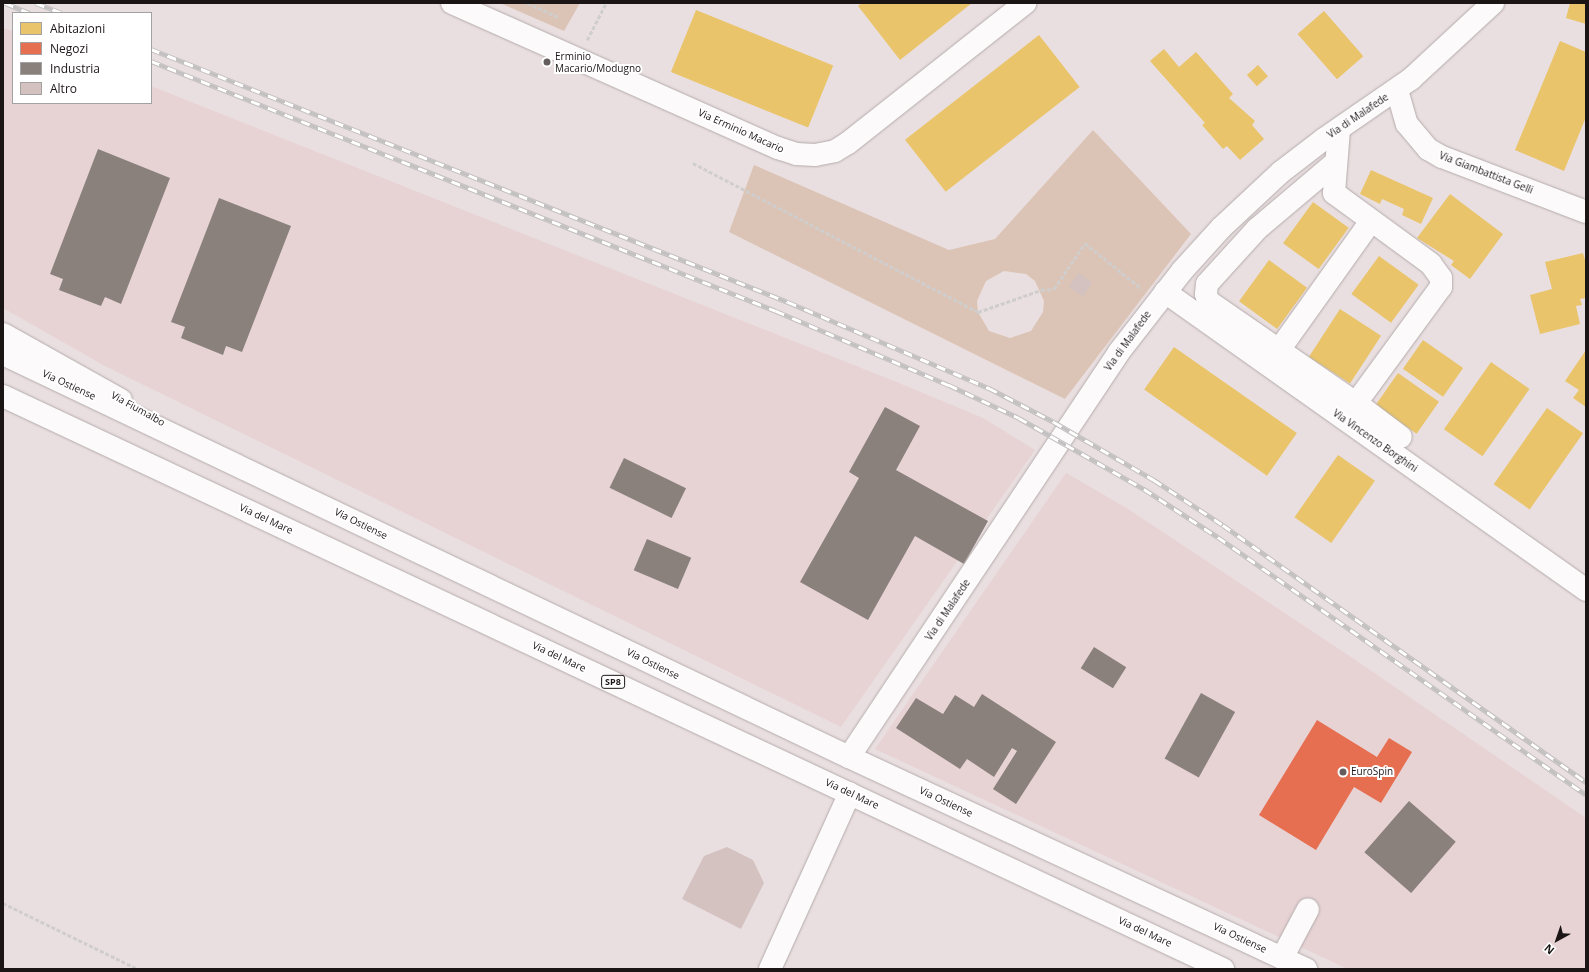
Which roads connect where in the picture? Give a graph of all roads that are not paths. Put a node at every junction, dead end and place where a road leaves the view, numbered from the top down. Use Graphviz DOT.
graph roads {
  1 [pos="452,3"];
  2 [pos="1025,3"];
  3 [pos="1493,3"];
  4 [pos="1397,90"];
  5 [pos="1339,128"];
  6 [pos="1335,163"];
  7 [pos="1586,212"];
  8 [pos="1371,221"];
  9 [pos="1161,297"];
  10 [pos="3,334"];
  11 [pos="1279,350"];
  12 [pos="3,354"];
  13 [pos="3,396"];
  14 [pos="1356,403"];
  15 [pos="1401,437"];
  16 [pos="230,461"];
  17 [pos="1586,590"];
  18 [pos="849,757"];
  19 [pos="850,793"];
  20 [pos="1308,909"];
  21 [pos="1282,958"];
  22 [pos="770,969"];
  23 [pos="1224,969"];
  24 [pos="1306,969"];
  1 -- 2 [label="main road, Via Erminio Macario"];
  3 -- 4 [label="main road, Via di Malafede"];
  4 -- 5 [label="main road, Via di Malafede"];
  4 -- 7 [label="main road, Via Giambattista Gelli"];
  5 -- 6 [label="main road"];
  5 -- 9 [label="main road, Via di Malafede"];
  6 -- 8 [label="main road"];
  6 -- 11 [label="main road"];
  8 -- 11 [label="main road"];
  8 -- 14 [label="main road"];
  9 -- 17 [label="main road, Via Vincenzo Borghini"];
  9 -- 18 [label="main road, Via di Malafede"];
  10 -- 16 [label="main road, Via Fiumalbo"];
  11 -- 14 [label="main road"];
  12 -- 16 [label="main road, Via Ostiense"];
  13 -- 19 [label="main road, Via del Mare / SP8"];
  14 -- 15 [label="main road"];
  16 -- 18 [label="main road, Via Ostiense"];
  18 -- 21 [label="main road, Via Ostiense"];
  19 -- 22 [label="main road"];
  19 -- 23 [label="main road, Via del Mare / SP8"];
  20 -- 21 [label="main road"];
  21 -- 24 [label="main road, Via Ostiense"];
}
